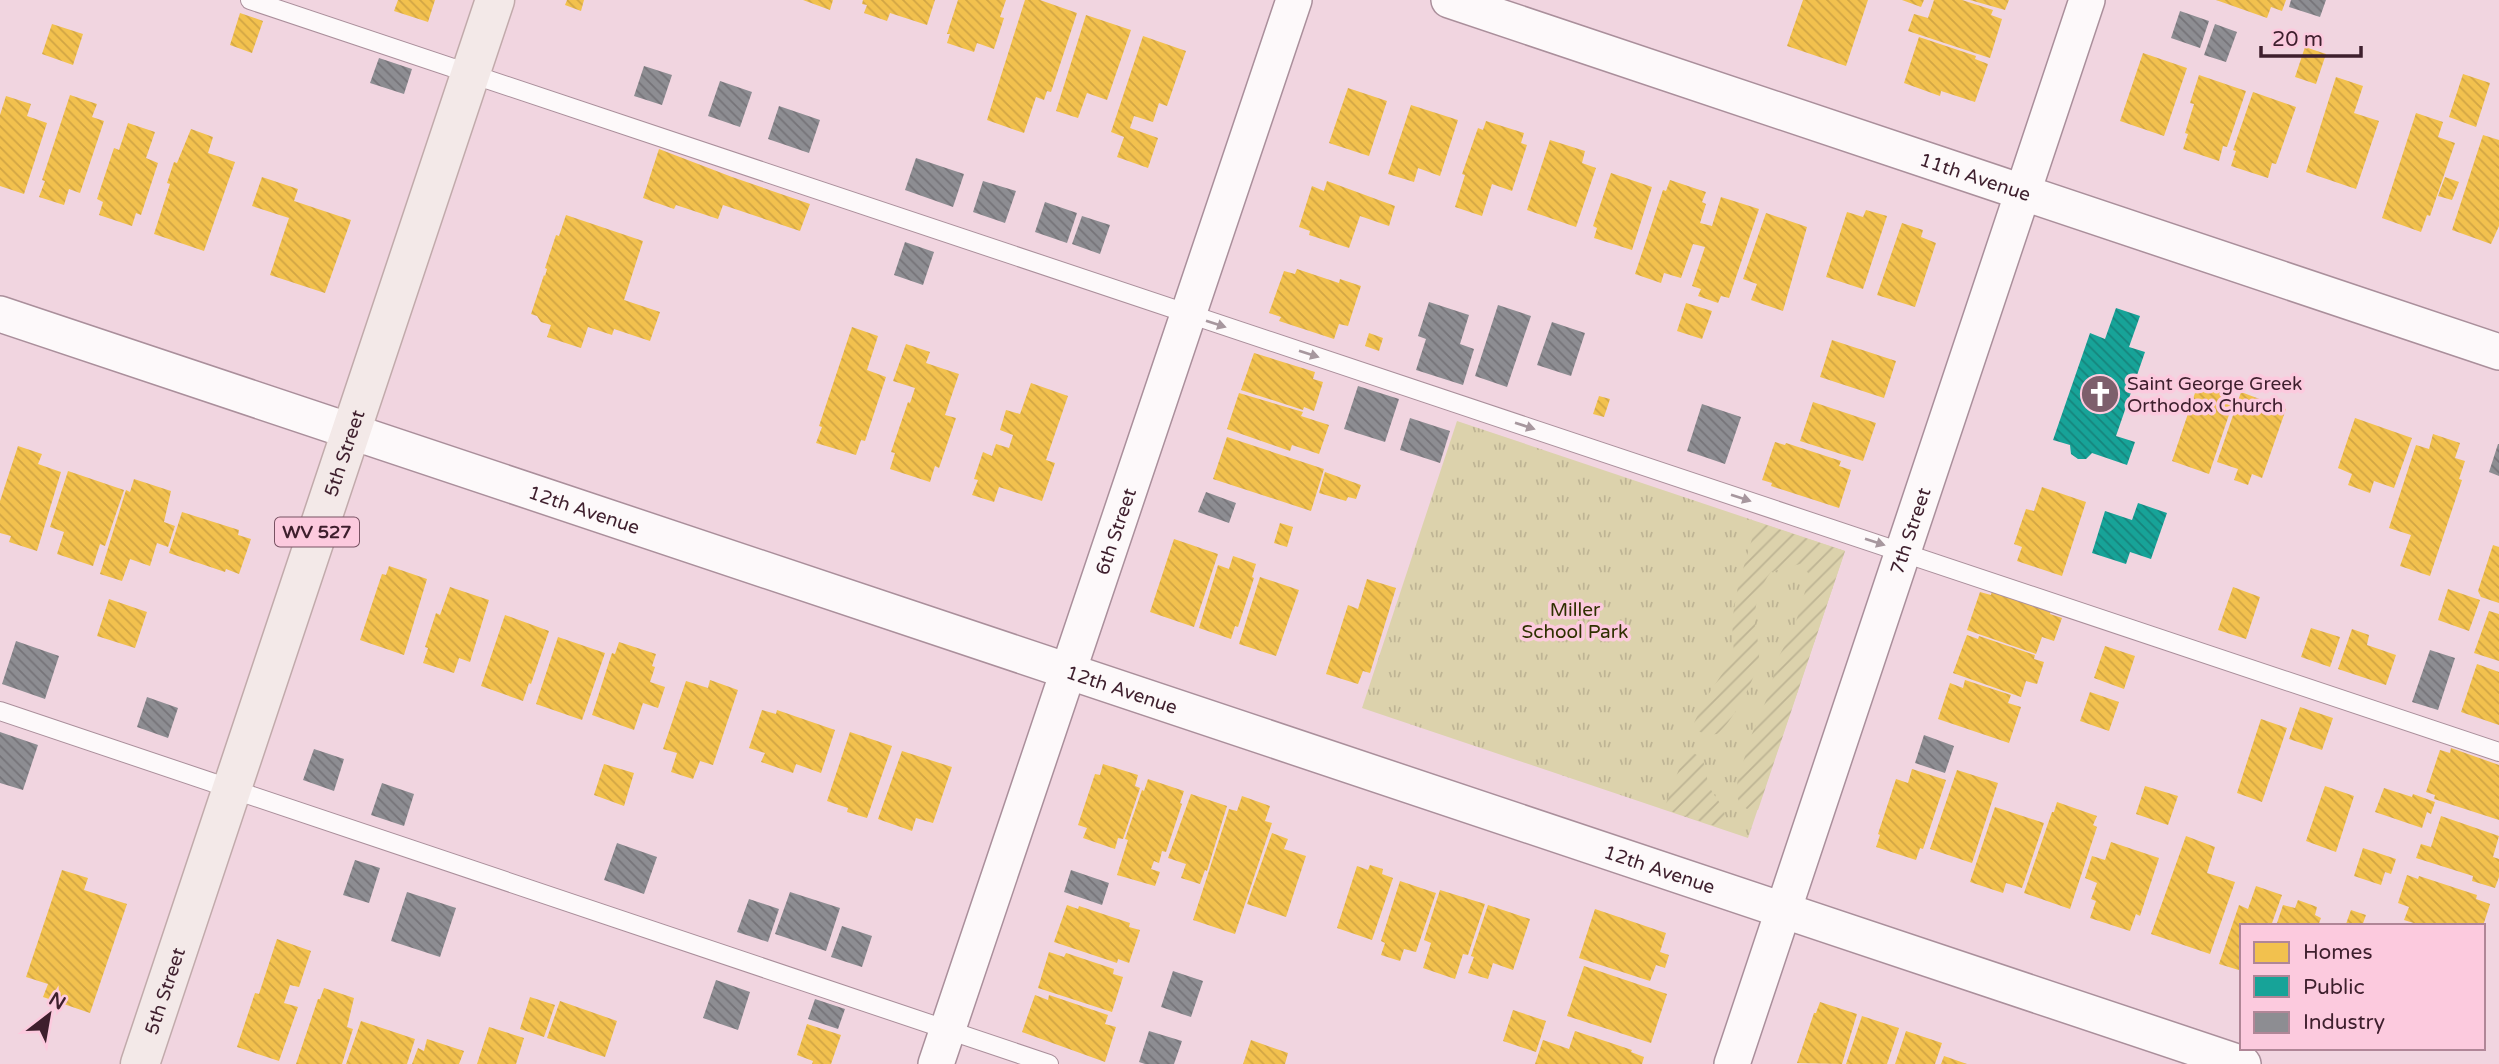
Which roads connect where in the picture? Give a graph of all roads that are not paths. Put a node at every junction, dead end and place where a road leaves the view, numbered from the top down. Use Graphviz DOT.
graph roads {
  1 [pos="250,0"];
  2 [pos="495,0"];
  3 [pos="1294,0"];
  4 [pos="1449,0"];
  5 [pos="2088,0"];
  6 [pos="470,75"];
  7 [pos="2025,191"];
  8 [pos="0,314"];
  9 [pos="1188,314"];
  10 [pos="2499,352"];
  11 [pos="350,431"];
  12 [pos="1904,551"];
  13 [pos="1067,672"];
  14 [pos="0,711"];
  15 [pos="2499,751"];
  16 [pos="232,789"];
  17 [pos="1784,909"];
  18 [pos="947,1030"];
  19 [pos="2226,1061"];
  20 [pos="139,1064"];
  21 [pos="936,1064"];
  22 [pos="1049,1064"];
  23 [pos="1732,1064"];
  1 -- 6 [label="lane"];
  2 -- 6 [label="main road, 5th Street / WV 527"];
  3 -- 9 [label="street, 6th Street"];
  4 -- 7 [label="street, 11th Avenue"];
  5 -- 7 [label="street, 7th Street"];
  6 -- 9 [label="lane"];
  6 -- 11 [label="main road, 5th Street / WV 527"];
  7 -- 10 [label="street, 11th Avenue"];
  7 -- 12 [label="street, 7th Street"];
  8 -- 11 [label="street, 12th Avenue"];
  9 -- 12 [label="lane, one-way"];
  9 -- 13 [label="street, 6th Street"];
  11 -- 13 [label="street, 12th Avenue"];
  11 -- 16 [label="main road, 5th Street / WV 527"];
  12 -- 15 [label="lane"];
  12 -- 17 [label="street, 7th Street"];
  13 -- 17 [label="street, 12th Avenue"];
  13 -- 18 [label="street, 6th Street"];
  14 -- 16 [label="lane"];
  16 -- 18 [label="lane"];
  16 -- 20 [label="main road, 5th Street / WV 527"];
  17 -- 19 [label="street, 12th Avenue"];
  17 -- 23 [label="street, 7th Street"];
  18 -- 21 [label="street, 6th Street"];
  18 -- 22 [label="lane"];
}
